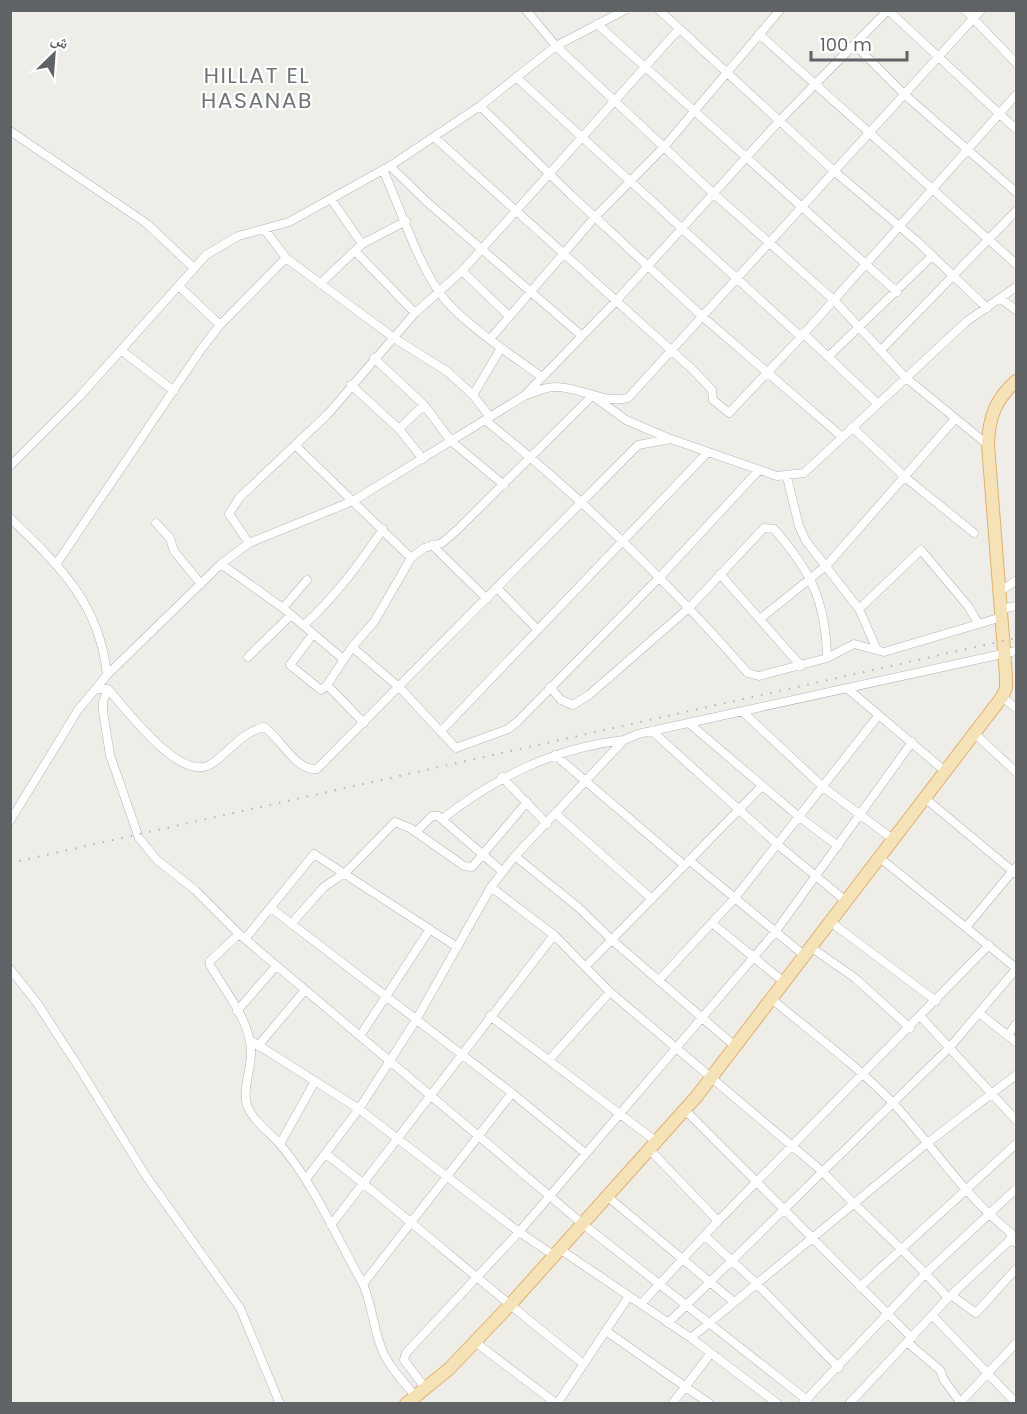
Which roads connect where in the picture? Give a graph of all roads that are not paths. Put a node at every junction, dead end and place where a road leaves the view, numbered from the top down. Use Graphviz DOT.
graph roads {
  1 [pos="526,10"];
  2 [pos="625,10"];
  3 [pos="659,10"];
  4 [pos="780,10"];
  5 [pos="888,10"];
  6 [pos="965,10"];
  7 [pos="981,10"];
  8 [pos="973,20"];
  9 [pos="597,24"];
  10 [pos="679,29"];
  11 [pos="759,34"];
  12 [pos="855,45"];
  13 [pos="556,46"];
  14 [pos="938,59"];
  15 [pos="1017,63"];
  16 [pos="643,68"];
  17 [pos="726,73"];
  18 [pos="516,77"];
  19 [pos="817,83"];
  20 [pos="904,94"];
  21 [pos="1017,95"];
  22 [pos="615,100"];
  23 [pos="480,106"];
  24 [pos="694,110"];
  25 [pos="999,113"];
  26 [pos="780,121"];
  27 [pos="1017,129"];
  28 [pos="10,131"];
  29 [pos="869,131"];
  30 [pos="434,137"];
  31 [pos="581,138"];
  32 [pos="664,147"];
  33 [pos="966,148"];
  34 [pos="747,157"];
  35 [pos="387,168"];
  36 [pos="834,171"];
  37 [pos="550,173"];
  38 [pos="631,182"];
  39 [pos="934,188"];
  40 [pos="1017,192"];
  41 [pos="714,194"];
  42 [pos="331,199"];
  43 [pos="802,207"];
  44 [pos="516,210"];
  45 [pos="1017,210"];
  46 [pos="595,217"];
  47 [pos="406,221"];
  48 [pos="899,226"];
  49 [pos="682,229"];
  50 [pos="265,230"];
  51 [pos="990,239"];
  52 [pos="768,242"];
  53 [pos="362,244"];
  54 [pos="482,249"];
  55 [pos="356,251"];
  56 [pos="564,253"];
  57 [pos="932,256"];
  58 [pos="286,258"];
  59 [pos="866,263"];
  60 [pos="1017,264"];
  61 [pos="649,266"];
  62 [pos="194,268"];
  63 [pos="462,271"];
  64 [pos="953,277"];
  65 [pos="738,279"];
  66 [pos="320,284"];
  67 [pos="180,287"];
  68 [pos="1017,287"];
  69 [pos="439,292"];
  70 [pos="531,292"];
  71 [pos="897,292"];
  72 [pos="1001,299"];
  73 [pos="834,300"];
  74 [pos="615,302"];
  75 [pos="987,308"];
  76 [pos="1017,310"];
  77 [pos="415,313"];
  78 [pos="509,316"];
  79 [pos="703,317"];
  80 [pos="220,325"];
  81 [pos="859,327"];
  82 [pos="802,335"];
  83 [pos="582,336"];
  84 [pos="394,338"];
  85 [pos="490,339"];
  86 [pos="501,348"];
  87 [pos="881,350"];
  88 [pos="122,351"];
  89 [pos="672,352"];
  90 [pos="828,357"];
  91 [pos="374,358"];
  92 [pos="767,373"];
  93 [pos="905,377"];
  94 [pos="542,378"];
  95 [pos="1017,381"];
  96 [pos="351,385"];
  97 [pos="174,391"];
  98 [pos="473,395"];
  99 [pos="590,395"];
  100 [pos="524,396"];
  101 [pos="878,404"];
  102 [pos="424,405"];
  103 [pos="487,418"];
  104 [pos="954,420"];
  105 [pos="852,427"];
  106 [pos="399,429"];
  107 [pos="842,436"];
  108 [pos="671,439"];
  109 [pos="452,441"];
  110 [pos="988,445"];
  111 [pos="296,446"];
  112 [pos="706,453"];
  113 [pos="531,457"];
  114 [pos="423,459"];
  115 [pos="10,466"];
  116 [pos="759,470"];
  117 [pos="787,477"];
  118 [pos="906,478"];
  119 [pos="504,485"];
  120 [pos="353,501"];
  121 [pos="582,504"];
  122 [pos="10,518"];
  123 [pos="156,523"];
  124 [pos="383,529"];
  125 [pos="974,533"];
  126 [pos="249,543"];
  127 [pos="622,543"];
  128 [pos="432,545"];
  129 [pos="411,558"];
  130 [pos="57,563"];
  131 [pos="221,564"];
  132 [pos="827,565"];
  133 [pos="720,574"];
  134 [pos="660,577"];
  135 [pos="810,579"];
  136 [pos="308,580"];
  137 [pos="1017,581"];
  138 [pos="201,584"];
  139 [pos="498,589"];
  140 [pos="1000,591"];
  141 [pos="488,599"];
  142 [pos="690,606"];
  143 [pos="1017,606"];
  144 [pos="283,608"];
  145 [pos="859,609"];
  146 [pos="1001,613"];
  147 [pos="291,615"];
  148 [pos="759,619"];
  149 [pos="978,623"];
  150 [pos="304,625"];
  151 [pos="538,630"];
  152 [pos="314,634"];
  153 [pos="352,647"];
  154 [pos="877,650"];
  155 [pos="1010,652"];
  156 [pos="248,657"];
  157 [pos="827,658"];
  158 [pos="344,659"];
  159 [pos="801,666"];
  160 [pos="107,675"];
  161 [pos="1017,679"];
  162 [pos="327,685"];
  163 [pos="550,687"];
  164 [pos="400,688"];
  165 [pos="96,689"];
  166 [pos="108,689"];
  167 [pos="848,689"];
  168 [pos="1004,692"];
  169 [pos="1017,708"];
  170 [pos="743,712"];
  171 [pos="878,716"];
  172 [pos="364,723"];
  173 [pos="690,724"];
  174 [pos="441,731"];
  175 [pos="652,731"];
  176 [pos="975,735"];
  177 [pos="624,740"];
  178 [pos="912,742"];
  179 [pos="555,755"];
  180 [pos="946,772"];
  181 [pos="1017,772"];
  182 [pos="502,777"];
  183 [pos="585,783"];
  184 [pos="762,786"];
  185 [pos="823,787"];
  186 [pos="926,799"];
  187 [pos="527,802"];
  188 [pos="739,810"];
  189 [pos="556,814"];
  190 [pos="862,814"];
  191 [pos="798,816"];
  192 [pos="442,819"];
  193 [pos="10,821"];
  194 [pos="547,824"];
  195 [pos="417,832"];
  196 [pos="894,840"];
  197 [pos="777,844"];
  198 [pos="838,846"];
  199 [pos="483,854"];
  200 [pos="515,856"];
  201 [pos="879,858"];
  202 [pos="686,862"];
  203 [pos="1015,870"];
  204 [pos="346,872"];
  205 [pos="503,872"];
  206 [pos="817,876"];
  207 [pos="491,887"];
  208 [pos="734,899"];
  209 [pos="652,900"];
  210 [pos="847,902"];
  211 [pos="271,908"];
  212 [pos="712,922"];
  213 [pos="832,923"];
  214 [pos="291,924"];
  215 [pos="967,927"];
  216 [pos="430,929"];
  217 [pos="776,931"];
  218 [pos="554,935"];
  219 [pos="242,937"];
  220 [pos="613,941"];
  221 [pos="989,945"];
  222 [pos="457,947"];
  223 [pos="808,952"];
  224 [pos="754,956"];
  225 [pos="276,966"];
  226 [pos="585,968"];
  227 [pos="10,969"];
  228 [pos="1017,969"];
  229 [pos="659,980"];
  230 [pos="785,983"];
  231 [pos="305,990"];
  232 [pos="610,992"];
  233 [pos="385,996"];
  234 [pos="772,1000"];
  235 [pos="936,1001"];
  236 [pos="237,1011"];
  237 [pos="979,1013"];
  238 [pos="490,1016"];
  239 [pos="703,1017"];
  240 [pos="921,1017"];
  241 [pos="416,1020"];
  242 [pos="1017,1024"];
  243 [pos="910,1028"];
  244 [pos="1008,1035"];
  245 [pos="360,1036"];
  246 [pos="250,1040"];
  247 [pos="1017,1042"];
  248 [pos="258,1046"];
  249 [pos="736,1047"];
  250 [pos="950,1047"];
  251 [pos="675,1048"];
  252 [pos="463,1055"];
  253 [pos="549,1060"];
  254 [pos="390,1061"];
  255 [pos="863,1074"];
  256 [pos="1017,1075"];
  257 [pos="711,1078"];
  258 [pos="314,1083"];
  259 [pos="512,1093"];
  260 [pos="991,1093"];
  261 [pos="431,1097"];
  262 [pos="892,1102"];
  263 [pos="359,1109"];
  264 [pos="685,1110"];
  265 [pos="620,1112"];
  266 [pos="1017,1120"];
  267 [pos="478,1137"];
  268 [pos="399,1140"];
  269 [pos="280,1144"];
  270 [pos="926,1144"];
  271 [pos="1017,1144"];
  272 [pos="792,1145"];
  273 [pos="653,1146"];
  274 [pos="585,1152"];
  275 [pos="326,1154"];
  276 [pos="823,1172"];
  277 [pos="447,1176"];
  278 [pos="306,1179"];
  279 [pos="757,1182"];
  280 [pos="365,1184"];
  281 [pos="966,1189"];
  282 [pos="1017,1189"];
  283 [pos="550,1196"];
  284 [pos="608,1197"];
  285 [pos="853,1204"];
  286 [pos="786,1210"];
  287 [pos="989,1216"];
  288 [pos="718,1221"];
  289 [pos="412,1222"];
  290 [pos="332,1225"];
  291 [pos="584,1225"];
  292 [pos="519,1232"];
  293 [pos="1014,1235"];
  294 [pos="705,1236"];
  295 [pos="813,1238"];
  296 [pos="901,1248"];
  297 [pos="558,1253"];
  298 [pos="684,1259"];
  299 [pos="731,1259"];
  300 [pos="1017,1269"];
  301 [pos="926,1273"];
  302 [pos="477,1278"];
  303 [pos="712,1283"];
  304 [pos="756,1283"];
  305 [pos="363,1284"];
  306 [pos="660,1284"];
  307 [pos="860,1287"];
  308 [pos="629,1296"];
  309 [pos="950,1296"];
  310 [pos="734,1302"];
  311 [pos="641,1304"];
  312 [pos="509,1306"];
  313 [pos="688,1306"];
  314 [pos="887,1314"];
  315 [pos="932,1315"];
  316 [pos="668,1323"];
  317 [pos="710,1324"];
  318 [pos="606,1331"];
  319 [pos="691,1338"];
  320 [pos="910,1340"];
  321 [pos="475,1342"];
  322 [pos="1017,1343"];
  323 [pos="711,1353"];
  324 [pos="584,1364"];
  325 [pos="839,1368"];
  326 [pos="989,1372"];
  327 [pos="686,1385"];
  328 [pos="413,1399"];
  329 [pos="805,1402"];
  330 [pos="557,1403"];
  331 [pos="959,1403"];
  332 [pos="1017,1403"];
  333 [pos="280,1404"];
  334 [pos="672,1404"];
  335 [pos="710,1404"];
  336 [pos="778,1404"];
  337 [pos="849,1404"];
  1 -- 13 [label="street"];
  2 -- 9 [label="street"];
  3 -- 10 [label="street"];
  4 -- 11 [label="street"];
  5 -- 12 [label="street"];
  5 -- 14 [label="street"];
  6 -- 8 [label="street"];
  7 -- 8 [label="street"];
  8 -- 14 [label="street"];
  8 -- 15 [label="street"];
  9 -- 13 [label="street"];
  9 -- 16 [label="street"];
  10 -- 16 [label="street"];
  10 -- 17 [label="street"];
  11 -- 17 [label="street"];
  11 -- 19 [label="street"];
  12 -- 19 [label="street"];
  12 -- 20 [label="street"];
  13 -- 18 [label="street"];
  13 -- 22 [label="street"];
  14 -- 20 [label="street"];
  14 -- 25 [label="street"];
  16 -- 22 [label="street"];
  16 -- 24 [label="street"];
  17 -- 24 [label="street"];
  17 -- 26 [label="street"];
  18 -- 23 [label="street"];
  18 -- 31 [label="street"];
  19 -- 26 [label="street"];
  19 -- 29 [label="street"];
  20 -- 29 [label="street"];
  20 -- 33 [label="street"];
  21 -- 25 [label="street"];
  22 -- 31 [label="street"];
  22 -- 32 [label="street"];
  23 -- 30 [label="street"];
  23 -- 37 [label="street"];
  24 -- 32 [label="street"];
  24 -- 34 [label="street"];
  25 -- 27 [label="street"];
  25 -- 33 [label="street"];
  26 -- 34 [label="street"];
  26 -- 36 [label="street"];
  28 -- 62 [label="street"];
  29 -- 36 [label="street"];
  29 -- 39 [label="street"];
  30 -- 35 [label="street"];
  30 -- 44 [label="street"];
  31 -- 37 [label="street"];
  31 -- 38 [label="street"];
  32 -- 38 [label="street"];
  32 -- 41 [label="street"];
  33 -- 39 [label="street"];
  33 -- 40 [label="street"];
  34 -- 41 [label="street"];
  34 -- 43 [label="street"];
  35 -- 42 [label="street"];
  35 -- 47 [label="street"];
  35 -- 54 [label="street"];
  36 -- 43 [label="street"];
  36 -- 48 [label="street"];
  37 -- 44 [label="street"];
  37 -- 46 [label="street"];
  38 -- 46 [label="street"];
  38 -- 49 [label="street"];
  39 -- 48 [label="street"];
  39 -- 51 [label="street"];
  41 -- 49 [label="street"];
  41 -- 52 [label="street"];
  42 -- 50 [label="street"];
  42 -- 53 [label="street"];
  43 -- 52 [label="street"];
  43 -- 59 [label="street"];
  44 -- 54 [label="street"];
  44 -- 56 [label="street"];
  45 -- 51 [label="street"];
  46 -- 56 [label="street"];
  46 -- 61 [label="street"];
  47 -- 53 [label="street"];
  47 -- 69 [label="street"];
  48 -- 57 [label="street"];
  48 -- 59 [label="street"];
  49 -- 61 [label="street"];
  49 -- 65 [label="street"];
  50 -- 58 [label="street"];
  50 -- 62 [label="street"];
  51 -- 60 [label="street"];
  51 -- 64 [label="street"];
  52 -- 65 [label="street"];
  52 -- 73 [label="street"];
  53 -- 55 [label="street"];
  54 -- 63 [label="street"];
  54 -- 70 [label="street"];
  55 -- 66 [label="street"];
  55 -- 77 [label="street"];
  56 -- 70 [label="street"];
  56 -- 74 [label="street"];
  57 -- 64 [label="street"];
  57 -- 71 [label="street"];
  58 -- 66 [label="street"];
  58 -- 80 [label="street"];
  59 -- 71 [label="street"];
  59 -- 73 [label="street"];
  61 -- 74 [label="street"];
  61 -- 79 [label="street"];
  62 -- 67 [label="street"];
  63 -- 69 [label="street"];
  63 -- 78 [label="street"];
  64 -- 75 [label="street"];
  64 -- 87 [label="street"];
  65 -- 79 [label="street"];
  65 -- 82 [label="street"];
  66 -- 84 [label="street"];
  67 -- 80 [label="street"];
  67 -- 88 [label="street"];
  68 -- 72 [label="street"];
  69 -- 77 [label="street"];
  69 -- 85 [label="street"];
  70 -- 78 [label="street"];
  70 -- 83 [label="street"];
  71 -- 81 [label="street"];
  72 -- 75 [label="street"];
  72 -- 76 [label="street"];
  73 -- 81 [label="street"];
  73 -- 82 [label="street"];
  74 -- 83 [label="street"];
  74 -- 89 [label="street"];
  75 -- 93 [label="street"];
  77 -- 84 [label="street"];
  78 -- 85 [label="street"];
  79 -- 89 [label="street"];
  79 -- 92 [label="street"];
  80 -- 97 [label="street"];
  81 -- 87 [label="street"];
  81 -- 90 [label="street"];
  82 -- 90 [label="street"];
  82 -- 92 [label="street"];
  83 -- 94 [label="street"];
  84 -- 91 [label="street"];
  84 -- 98 [label="street"];
  85 -- 86 [label="street"];
  86 -- 94 [label="street"];
  86 -- 98 [label="street"];
  87 -- 93 [label="street"];
  88 -- 97 [label="street"];
  88 -- 115 [label="street"];
  89 -- 92 [label="street"];
  89 -- 99 [label="street"];
  90 -- 101 [label="street"];
  91 -- 96 [label="street"];
  91 -- 102 [label="street"];
  92 -- 107 [label="street"];
  93 -- 101 [label="street"];
  93 -- 104 [label="street"];
  94 -- 100 [label="street"];
  95 -- 110 [label="main road"];
  96 -- 106 [label="street"];
  96 -- 111 [label="street"];
  97 -- 130 [label="street"];
  98 -- 103 [label="street"];
  99 -- 100 [label="street"];
  99 -- 108 [label="street"];
  99 -- 113 [label="street"];
  100 -- 103 [label="street"];
  101 -- 105 [label="street"];
  102 -- 106 [label="street"];
  102 -- 109 [label="street"];
  103 -- 109 [label="street"];
  103 -- 113 [label="street"];
  104 -- 110 [label="street"];
  104 -- 118 [label="street"];
  105 -- 107 [label="street"];
  105 -- 118 [label="street"];
  106 -- 114 [label="street"];
  107 -- 117 [label="street"];
  108 -- 112 [label="street"];
  108 -- 121 [label="street"];
  109 -- 114 [label="street"];
  109 -- 119 [label="street"];
  110 -- 140 [label="main road"];
  111 -- 120 [label="street"];
  111 -- 126 [label="street"];
  112 -- 116 [label="street"];
  112 -- 127 [label="street"];
  113 -- 119 [label="street"];
  113 -- 121 [label="street"];
  114 -- 120 [label="street"];
  116 -- 117 [label="street"];
  116 -- 134 [label="street"];
  117 -- 132 [label="street"];
  118 -- 125 [label="street"];
  118 -- 132 [label="street"];
  119 -- 128 [label="street"];
  120 -- 124 [label="street"];
  120 -- 126 [label="street"];
  121 -- 127 [label="street"];
  121 -- 139 [label="street"];
  122 -- 130 [label="street"];
  123 -- 138 [label="street"];
  124 -- 129 [label="street"];
  124 -- 150 [label="street"];
  126 -- 131 [label="street"];
  127 -- 134 [label="street"];
  127 -- 151 [label="street"];
  128 -- 129 [label="street"];
  128 -- 141 [label="street"];
  129 -- 153 [label="street"];
  130 -- 160 [label="street"];
  131 -- 138 [label="street"];
  131 -- 144 [label="street"];
  132 -- 135 [label="street"];
  132 -- 145 [label="street"];
  133 -- 135 [label="street"];
  133 -- 142 [label="street"];
  133 -- 148 [label="street"];
  134 -- 142 [label="street"];
  134 -- 163 [label="street"];
  135 -- 148 [label="street"];
  135 -- 157 [label="street"];
  136 -- 144 [label="street"];
  137 -- 140 [label="street"];
  138 -- 160 [label="street"];
  139 -- 141 [label="street"];
  139 -- 151 [label="street"];
  140 -- 146 [label="main road"];
  141 -- 164 [label="street"];
  142 -- 159 [label="street"];
  142 -- 163 [label="street"];
  143 -- 146 [label="street"];
  144 -- 147 [label="street"];
  145 -- 149 [label="street"];
  145 -- 154 [label="street"];
  146 -- 149 [label="street"];
  146 -- 155 [label="main road"];
  147 -- 150 [label="street"];
  147 -- 156 [label="street"];
  148 -- 159 [label="street"];
  149 -- 154 [label="street"];
  150 -- 152 [label="street"];
  151 -- 174 [label="street"];
  152 -- 158 [label="street"];
  152 -- 162 [label="street"];
  153 -- 158 [label="street"];
  153 -- 164 [label="street"];
  154 -- 157 [label="street"];
  155 -- 167 [label="street"];
  155 -- 168 [label="main road"];
  157 -- 159 [label="street"];
  158 -- 162 [label="street"];
  160 -- 165 [label="street"];
  161 -- 168 [label="street"];
  162 -- 172 [label="street"];
  163 -- 174 [label="street"];
  164 -- 172 [label="street"];
  164 -- 174 [label="street"];
  165 -- 166 [label="street"];
  165 -- 193 [label="street"];
  166 -- 172 [label="street"];
  166 -- 219 [label="street"];
  167 -- 170 [label="street"];
  167 -- 171 [label="street"];
  168 -- 169 [label="street"];
  168 -- 176 [label="main road"];
  170 -- 173 [label="street"];
  170 -- 185 [label="street"];
  171 -- 178 [label="street"];
  171 -- 185 [label="street"];
  173 -- 175 [label="street"];
  173 -- 184 [label="street"];
  175 -- 177 [label="street"];
  175 -- 188 [label="street"];
  176 -- 180 [label="main road"];
  176 -- 181 [label="street"];
  177 -- 179 [label="street"];
  177 -- 183 [label="street"];
  178 -- 180 [label="street"];
  178 -- 190 [label="street"];
  179 -- 182 [label="street"];
  179 -- 183 [label="street"];
  180 -- 186 [label="main road"];
  182 -- 187 [label="street"];
  182 -- 192 [label="street"];
  183 -- 189 [label="street"];
  183 -- 202 [label="street"];
  184 -- 188 [label="street"];
  184 -- 191 [label="street"];
  185 -- 190 [label="street"];
  185 -- 191 [label="street"];
  186 -- 196 [label="main road"];
  186 -- 203 [label="street"];
  187 -- 194 [label="street"];
  187 -- 199 [label="street"];
  188 -- 197 [label="street"];
  188 -- 202 [label="street"];
  189 -- 194 [label="street"];
  189 -- 209 [label="street"];
  190 -- 196 [label="street"];
  190 -- 198 [label="street"];
  191 -- 197 [label="street"];
  191 -- 198 [label="street"];
  192 -- 195 [label="street"];
  192 -- 199 [label="street"];
  194 -- 200 [label="street"];
  195 -- 199 [label="street"];
  195 -- 204 [label="street"];
  196 -- 201 [label="main road"];
  197 -- 206 [label="street"];
  197 -- 208 [label="street"];
  198 -- 206 [label="street"];
  199 -- 205 [label="street"];
  200 -- 205 [label="street"];
  200 -- 220 [label="street"];
  201 -- 210 [label="main road"];
  201 -- 215 [label="street"];
  202 -- 208 [label="street"];
  202 -- 209 [label="street"];
  203 -- 215 [label="street"];
  204 -- 211 [label="street"];
  204 -- 214 [label="street"];
  204 -- 216 [label="street"];
  205 -- 207 [label="street"];
  206 -- 210 [label="street"];
  206 -- 217 [label="street"];
  207 -- 218 [label="street"];
  207 -- 222 [label="street"];
  208 -- 212 [label="street"];
  208 -- 217 [label="street"];
  209 -- 220 [label="street"];
  210 -- 213 [label="main road"];
  211 -- 214 [label="street"];
  211 -- 219 [label="street"];
  212 -- 224 [label="street"];
  212 -- 229 [label="street"];
  213 -- 223 [label="main road"];
  213 -- 235 [label="street"];
  214 -- 233 [label="street"];
  215 -- 221 [label="street"];
  216 -- 222 [label="street"];
  216 -- 233 [label="street"];
  217 -- 223 [label="street"];
  217 -- 224 [label="street"];
  218 -- 226 [label="street"];
  218 -- 238 [label="street"];
  219 -- 225 [label="street"];
  219 -- 236 [label="street"];
  220 -- 226 [label="street"];
  220 -- 229 [label="street"];
  221 -- 228 [label="street"];
  221 -- 235 [label="street"];
  222 -- 241 [label="street"];
  223 -- 230 [label="main road"];
  223 -- 243 [label="street"];
  224 -- 230 [label="street"];
  224 -- 239 [label="street"];
  225 -- 231 [label="street"];
  225 -- 236 [label="street"];
  226 -- 232 [label="street"];
  227 -- 333 [label="street"];
  228 -- 237 [label="street"];
  229 -- 239 [label="street"];
  230 -- 234 [label="main road"];
  231 -- 245 [label="street"];
  231 -- 248 [label="street"];
  232 -- 251 [label="street"];
  232 -- 253 [label="street"];
  233 -- 241 [label="street"];
  233 -- 245 [label="street"];
  234 -- 249 [label="main road"];
  234 -- 255 [label="street"];
  235 -- 240 [label="street"];
  236 -- 246 [label="street"];
  237 -- 244 [label="street"];
  237 -- 250 [label="street"];
  238 -- 252 [label="street"];
  238 -- 253 [label="street"];
  239 -- 249 [label="street"];
  239 -- 251 [label="street"];
  240 -- 243 [label="street"];
  240 -- 250 [label="street"];
  241 -- 252 [label="street"];
  241 -- 254 [label="street"];
  242 -- 244 [label="street"];
  243 -- 255 [label="street"];
  244 -- 247 [label="street"];
  245 -- 254 [label="street"];
  246 -- 248 [label="street"];
  246 -- 269 [label="street"];
  248 -- 258 [label="street"];
  249 -- 257 [label="main road"];
  250 -- 260 [label="street"];
  250 -- 262 [label="street"];
  251 -- 257 [label="street"];
  251 -- 265 [label="street"];
  252 -- 259 [label="street"];
  252 -- 261 [label="street"];
  253 -- 265 [label="street"];
  254 -- 261 [label="street"];
  254 -- 263 [label="street"];
  255 -- 262 [label="street"];
  255 -- 272 [label="street"];
  256 -- 260 [label="street"];
  257 -- 264 [label="main road"];
  257 -- 272 [label="street"];
  258 -- 263 [label="street"];
  258 -- 269 [label="street"];
  259 -- 267 [label="street"];
  259 -- 274 [label="street"];
  260 -- 266 [label="street"];
  260 -- 270 [label="street"];
  261 -- 267 [label="street"];
  261 -- 268 [label="street"];
  262 -- 270 [label="street"];
  262 -- 276 [label="street"];
  263 -- 268 [label="street"];
  263 -- 275 [label="street"];
  264 -- 273 [label="main road"];
  264 -- 279 [label="street"];
  265 -- 273 [label="street"];
  265 -- 274 [label="street"];
  267 -- 277 [label="street"];
  267 -- 283 [label="street"];
  268 -- 277 [label="street"];
  268 -- 280 [label="street"];
  269 -- 278 [label="street"];
  270 -- 281 [label="street"];
  270 -- 285 [label="street"];
  271 -- 281 [label="street"];
  272 -- 276 [label="street"];
  272 -- 279 [label="street"];
  273 -- 284 [label="main road"];
  273 -- 288 [label="street"];
  274 -- 283 [label="street"];
  275 -- 278 [label="street"];
  275 -- 280 [label="street"];
  276 -- 285 [label="street"];
  276 -- 286 [label="street"];
  277 -- 289 [label="street"];
  277 -- 292 [label="street"];
  278 -- 290 [label="street"];
  279 -- 286 [label="street"];
  279 -- 288 [label="street"];
  280 -- 289 [label="street"];
  280 -- 290 [label="street"];
  281 -- 287 [label="street"];
  281 -- 296 [label="street"];
  282 -- 287 [label="street"];
  283 -- 291 [label="street"];
  283 -- 292 [label="street"];
  284 -- 291 [label="main road"];
  284 -- 298 [label="street"];
  285 -- 295 [label="street"];
  285 -- 296 [label="street"];
  286 -- 295 [label="street"];
  286 -- 299 [label="street"];
  287 -- 293 [label="street"];
  287 -- 301 [label="street"];
  288 -- 294 [label="street"];
  289 -- 302 [label="street"];
  289 -- 305 [label="street"];
  290 -- 305 [label="street"];
  291 -- 297 [label="main road"];
  291 -- 306 [label="street"];
  292 -- 297 [label="street"];
  292 -- 302 [label="street"];
  293 -- 309 [label="street"];
  294 -- 298 [label="street"];
  294 -- 299 [label="street"];
  295 -- 304 [label="street"];
  295 -- 307 [label="street"];
  296 -- 301 [label="street"];
  296 -- 307 [label="street"];
  297 -- 308 [label="street"];
  297 -- 312 [label="main road"];
  298 -- 303 [label="street"];
  298 -- 306 [label="street"];
  299 -- 303 [label="street"];
  299 -- 304 [label="street"];
  300 -- 309 [label="street"];
  301 -- 309 [label="street"];
  301 -- 314 [label="street"];
  302 -- 312 [label="street"];
  302 -- 328 [label="street"];
  303 -- 310 [label="street"];
  303 -- 313 [label="street"];
  304 -- 310 [label="street"];
  304 -- 325 [label="street"];
  305 -- 328 [label="street"];
  306 -- 311 [label="street"];
  306 -- 313 [label="street"];
  307 -- 314 [label="street"];
  308 -- 311 [label="street"];
  308 -- 318 [label="street"];
  309 -- 315 [label="street"];
  310 -- 317 [label="street"];
  311 -- 316 [label="street"];
  312 -- 321 [label="main road"];
  312 -- 324 [label="street"];
  313 -- 316 [label="street"];
  313 -- 317 [label="street"];
  314 -- 320 [label="street"];
  314 -- 325 [label="street"];
  315 -- 320 [label="street"];
  315 -- 326 [label="street"];
  316 -- 319 [label="street"];
  317 -- 319 [label="street"];
  317 -- 329 [label="street"];
  318 -- 324 [label="street"];
  318 -- 327 [label="street"];
  319 -- 323 [label="street"];
  320 -- 331 [label="street"];
  320 -- 337 [label="street"];
  321 -- 328 [label="main road"];
  321 -- 330 [label="street"];
  322 -- 326 [label="street"];
  323 -- 327 [label="street"];
  323 -- 336 [label="street"];
  324 -- 330 [label="street"];
  325 -- 329 [label="street"];
  326 -- 331 [label="street"];
  326 -- 332 [label="street"];
  327 -- 334 [label="street"];
  327 -- 335 [label="street"];
}
